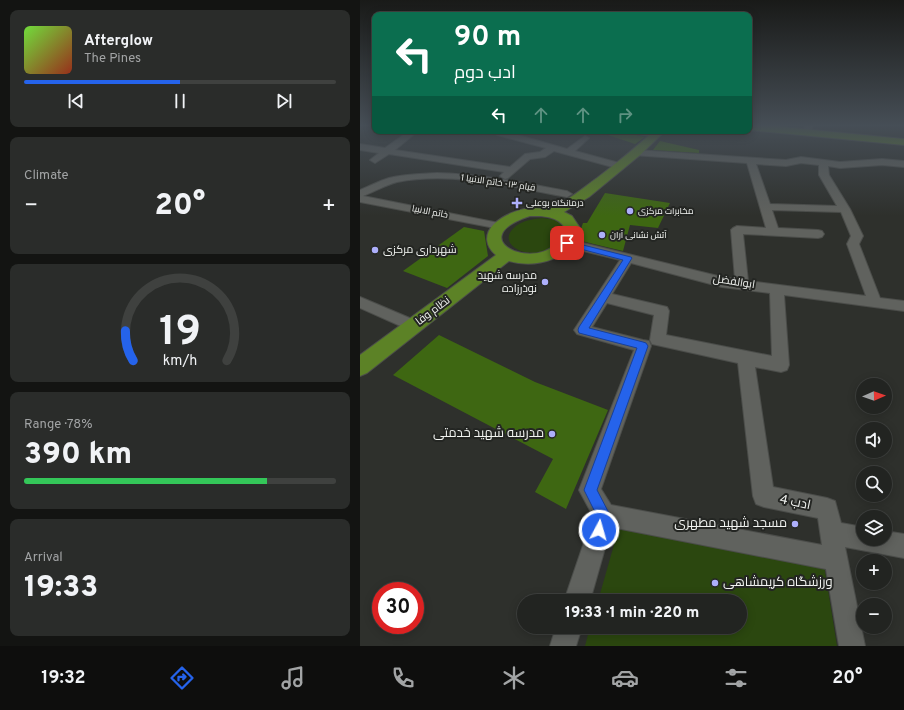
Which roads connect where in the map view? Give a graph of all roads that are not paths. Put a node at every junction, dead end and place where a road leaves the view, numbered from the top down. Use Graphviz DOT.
graph roads {
  1 [pos="381,155"];
  2 [pos="419,155"];
  3 [pos="540,155"];
  4 [pos="584,155"];
  5 [pos="634,155"];
  6 [pos="652,155"];
  7 [pos="494,159"];
  8 [pos="375,160"];
  9 [pos="751,162"];
  10 [pos="823,162"];
  11 [pos="904,164"];
  12 [pos="485,166"];
  13 [pos="620,166"];
  14 [pos="512,170"];
  15 [pos="498,182"];
  16 [pos="360,194"];
  17 [pos="567,194"];
  18 [pos="584,194"];
  19 [pos="360,199"];
  20 [pos="765,207"];
  21 [pos="845,209"];
  22 [pos="553,213"];
  23 [pos="500,226"];
  24 [pos="571,226"];
  25 [pos="773,232"];
  26 [pos="818,234"];
  27 [pos="567,243"];
  28 [pos="507,256"];
  29 [pos="628,258"];
  30 [pos="742,284"];
  31 [pos="778,289"];
  32 [pos="604,297"];
  33 [pos="360,302"];
  34 [pos="875,302"];
  35 [pos="904,306"];
  36 [pos="414,326"];
  37 [pos="650,343"];
  38 [pos="745,357"];
  39 [pos="360,367"];
  40 [pos="604,515"];
  41 [pos="831,533"];
  42 [pos="904,546"];
  43 [pos="836,559"];
  44 [pos="579,594"];
  45 [pos="567,634"];
  46 [pos="563,646"];
  47 [pos="852,646"];
  1 -- 8 [label="street"];
  2 -- 12 [label="street"];
  3 -- 14 [label="street"];
  4 -- 13 [label="street"];
  5 -- 13 [label="main road"];
  6 -- 9 [label="street"];
  7 -- 12 [label="street"];
  9 -- 10 [label="street"];
  9 -- 20 [label="street"];
  10 -- 11 [label="street"];
  10 -- 21 [label="street"];
  12 -- 14 [label="street"];
  13 -- 18 [label="main road"];
  14 -- 15 [label="street"];
  15 -- 16 [label="street, قیام ۱۳- خاتم الانبیا 1"];
  15 -- 17 [label="street, قیام ۱۳- خاتم الانبیا 1"];
  18 -- 22 [label="main road"];
  18 -- 24 [label="main road"];
  19 -- 23 [label="street, خاتم الانبیا"];
  20 -- 21 [label="street"];
  20 -- 25 [label="street"];
  21 -- 34 [label="street"];
  22 -- 23 [label="main road"];
  22 -- 24 [label="main road"];
  23 -- 28 [label="main road"];
  24 -- 27 [label="main road"];
  25 -- 26 [label="street"];
  25 -- 30 [label="street"];
  27 -- 28 [label="main road"];
  27 -- 29 [label="street, ابوالفضل"];
  28 -- 36 [label="main road, نظام وفا"];
  29 -- 30 [label="street, ابوالفضل"];
  29 -- 32 [label="street"];
  30 -- 31 [label="street, ابوالفضل"];
  31 -- 34 [label="street, ابوالفضل"];
  31 -- 38 [label="street"];
  32 -- 37 [label="street"];
  32 -- 37 [label="street"];
  33 -- 36 [label="street"];
  34 -- 35 [label="street, ابوالفضل"];
  36 -- 39 [label="main road, نظام وفا"];
  37 -- 38 [label="street"];
  37 -- 40 [label="street"];
  38 -- 41 [label="street, ادب 4"];
  40 -- 43 [label="street"];
  40 -- 44 [label="street"];
  41 -- 42 [label="street"];
  41 -- 43 [label="street, ادب 4"];
  43 -- 47 [label="street, ادب 4"];
  45 -- 46 [label="street"];
}
